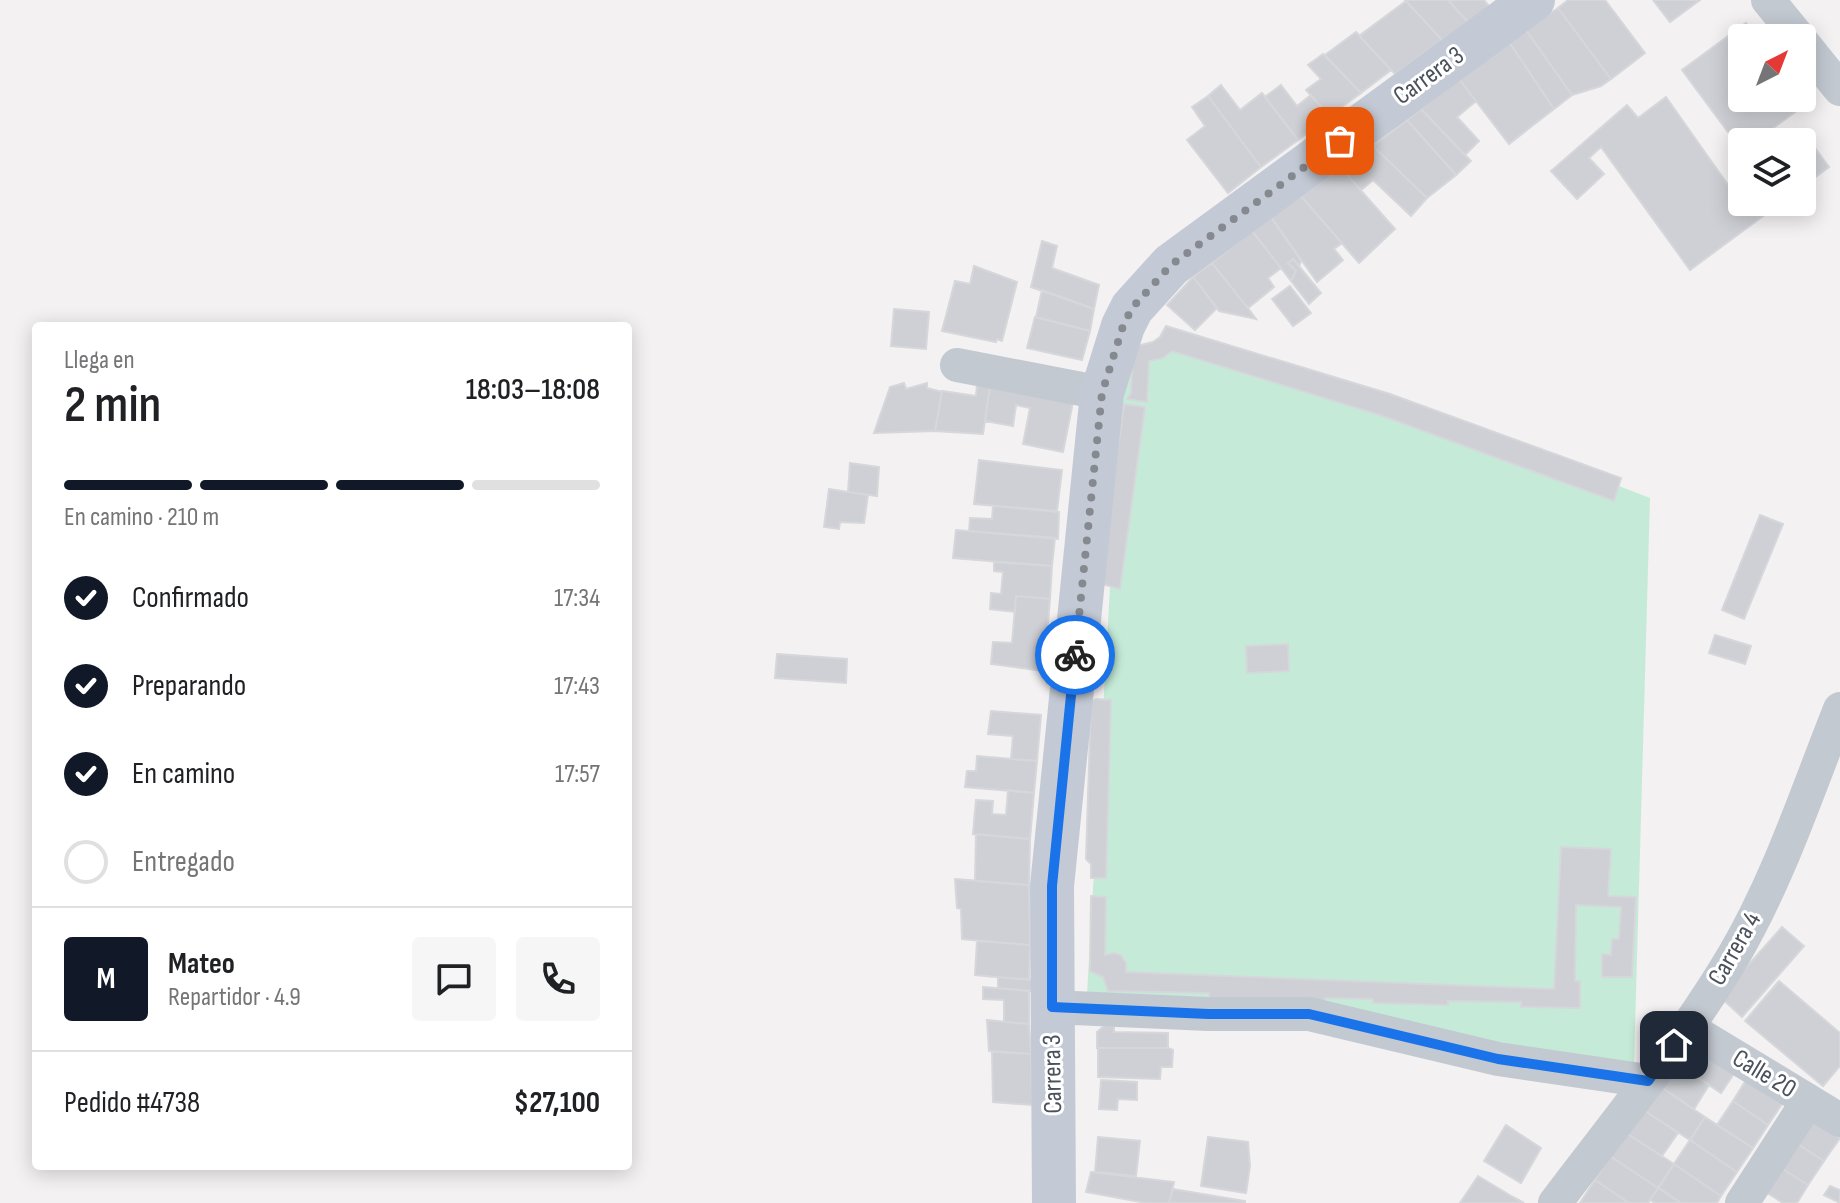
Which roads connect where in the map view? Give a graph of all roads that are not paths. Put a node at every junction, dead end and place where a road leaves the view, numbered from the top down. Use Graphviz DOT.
graph roads {
  1 [pos="1533,0"];
  2 [pos="1768,0"];
  3 [pos="1787,24"];
  4 [pos="1816,60"];
  5 [pos="1840,89"];
  6 [pos="957,365"];
  7 [pos="1102,393"];
  8 [pos="1840,709"];
  9 [pos="1052,1007"];
  10 [pos="1688,1028"];
  11 [pos="1648,1081"];
  12 [pos="1808,1101"];
  13 [pos="1840,1120"];
  14 [pos="1054,1203"];
  15 [pos="1555,1203"];
  16 [pos="1742,1203"];
  1 -- 7 [label="main road, Carrera 3"];
  2 -- 3 [label="street"];
  4 -- 5 [label="street"];
  6 -- 7 [label="street"];
  7 -- 9 [label="main road, Carrera 3"];
  8 -- 10 [label="street, Carrera 4"];
  9 -- 11 [label="street"];
  9 -- 14 [label="main road, Carrera 3"];
  10 -- 11 [label="street, Carrera 4"];
  10 -- 12 [label="street, Calle 20"];
  11 -- 15 [label="street, Carrera 4"];
  12 -- 13 [label="street, Calle 20"];
  12 -- 16 [label="street"];
}
